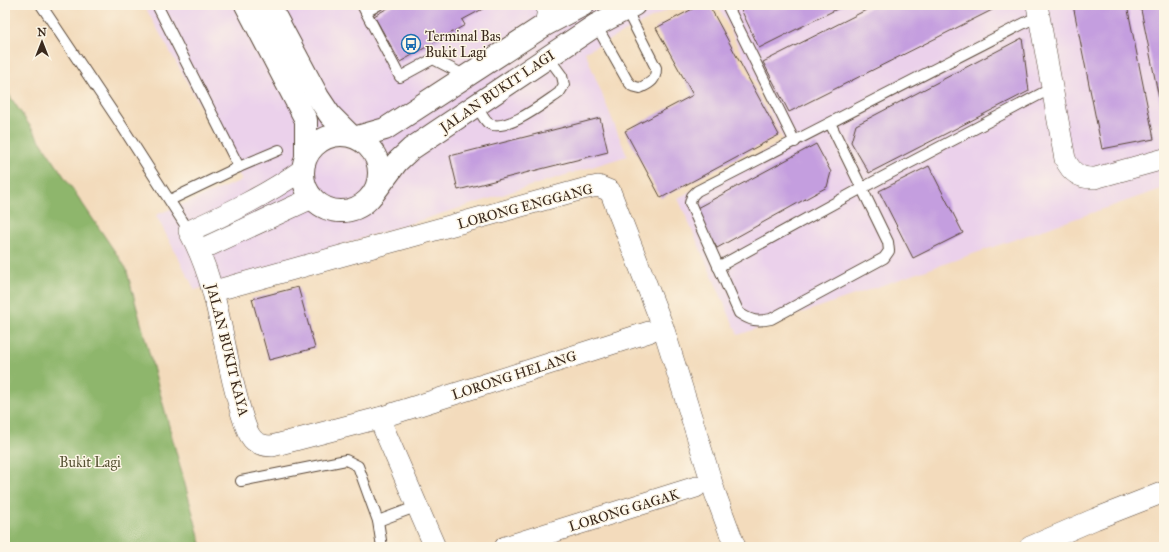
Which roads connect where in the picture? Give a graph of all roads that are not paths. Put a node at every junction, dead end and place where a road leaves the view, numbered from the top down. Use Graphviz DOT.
graph roads {
  1 [pos="41,5"];
  2 [pos="157,5"];
  3 [pos="246,5"];
  4 [pos="269,5"];
  5 [pos="378,5"];
  6 [pos="583,5"];
  7 [pos="727,5"];
  8 [pos="630,7"];
  9 [pos="364,8"];
  10 [pos="1038,10"];
  11 [pos="547,15"];
  12 [pos="596,25"];
  13 [pos="548,57"];
  14 [pos="467,76"];
  15 [pos="1052,88"];
  16 [pos="476,105"];
  17 [pos="830,123"];
  18 [pos="354,136"];
  19 [pos="795,142"];
  20 [pos="279,150"];
  21 [pos="1164,159"];
  22 [pos="304,163"];
  23 [pos="239,167"];
  24 [pos="862,188"];
  25 [pos="374,193"];
  26 [pos="312,198"];
  27 [pos="170,200"];
  28 [pos="189,231"];
  29 [pos="200,250"];
  30 [pos="718,267"];
  31 [pos="214,291"];
  32 [pos="649,332"];
  33 [pos="379,418"];
  34 [pos="242,481"];
  35 [pos="696,487"];
  36 [pos="1164,492"];
  37 [pos="418,506"];
  38 [pos="378,521"];
  39 [pos="382,547"];
  40 [pos="436,547"];
  41 [pos="505,547"];
  42 [pos="735,547"];
  43 [pos="1030,547"];
  1 -- 27 [label="lane"];
  2 -- 23 [label="lane"];
  3 -- 22 [label="street"];
  4 -- 18 [label="street"];
  5 -- 9 [label="lane"];
  6 -- 11 [label="street, JALAN BUKIT LAGI"];
  7 -- 19 [label="lane"];
  8 -- 12 [label="street, JALAN BUKIT LAGI"];
  8 -- 12 [label="lane"];
  9 -- 14 [label="lane"];
  10 -- 15 [label="street"];
  10 -- 17 [label="lane"];
  11 -- 14 [label="street, JALAN BUKIT LAGI"];
  12 -- 13 [label="street, JALAN BUKIT LAGI"];
  13 -- 16 [label="street, JALAN BUKIT LAGI"];
  13 -- 16 [label="lane"];
  14 -- 18 [label="street, JALAN BUKIT LAGI"];
  15 -- 21 [label="street"];
  15 -- 24 [label="lane"];
  16 -- 25 [label="street, JALAN BUKIT LAGI"];
  17 -- 19 [label="lane"];
  17 -- 24 [label="lane"];
  18 -- 22 [label="street"];
  18 -- 25 [label="street"];
  19 -- 30 [label="lane"];
  20 -- 23 [label="lane"];
  22 -- 26 [label="street"];
  22 -- 28 [label="street"];
  23 -- 27 [label="lane"];
  24 -- 30 [label="lane"];
  24 -- 30 [label="lane"];
  25 -- 26 [label="street"];
  26 -- 29 [label="street"];
  27 -- 28 [label="lane"];
  28 -- 29 [label="street, JALAN BUKIT KAYA"];
  29 -- 31 [label="street, JALAN BUKIT KAYA"];
  31 -- 33 [label="street, JALAN BUKIT KAYA"];
  31 -- 42 [label="street, LORONG ENGGANG"];
  32 -- 33 [label="street, LORONG HELANG"];
  33 -- 37 [label="street"];
  34 -- 38 [label="lane"];
  35 -- 41 [label="street, LORONG GAGAK"];
  36 -- 43 [label="street"];
  37 -- 38 [label="lane"];
  37 -- 40 [label="street"];
  38 -- 39 [label="lane"];
}
